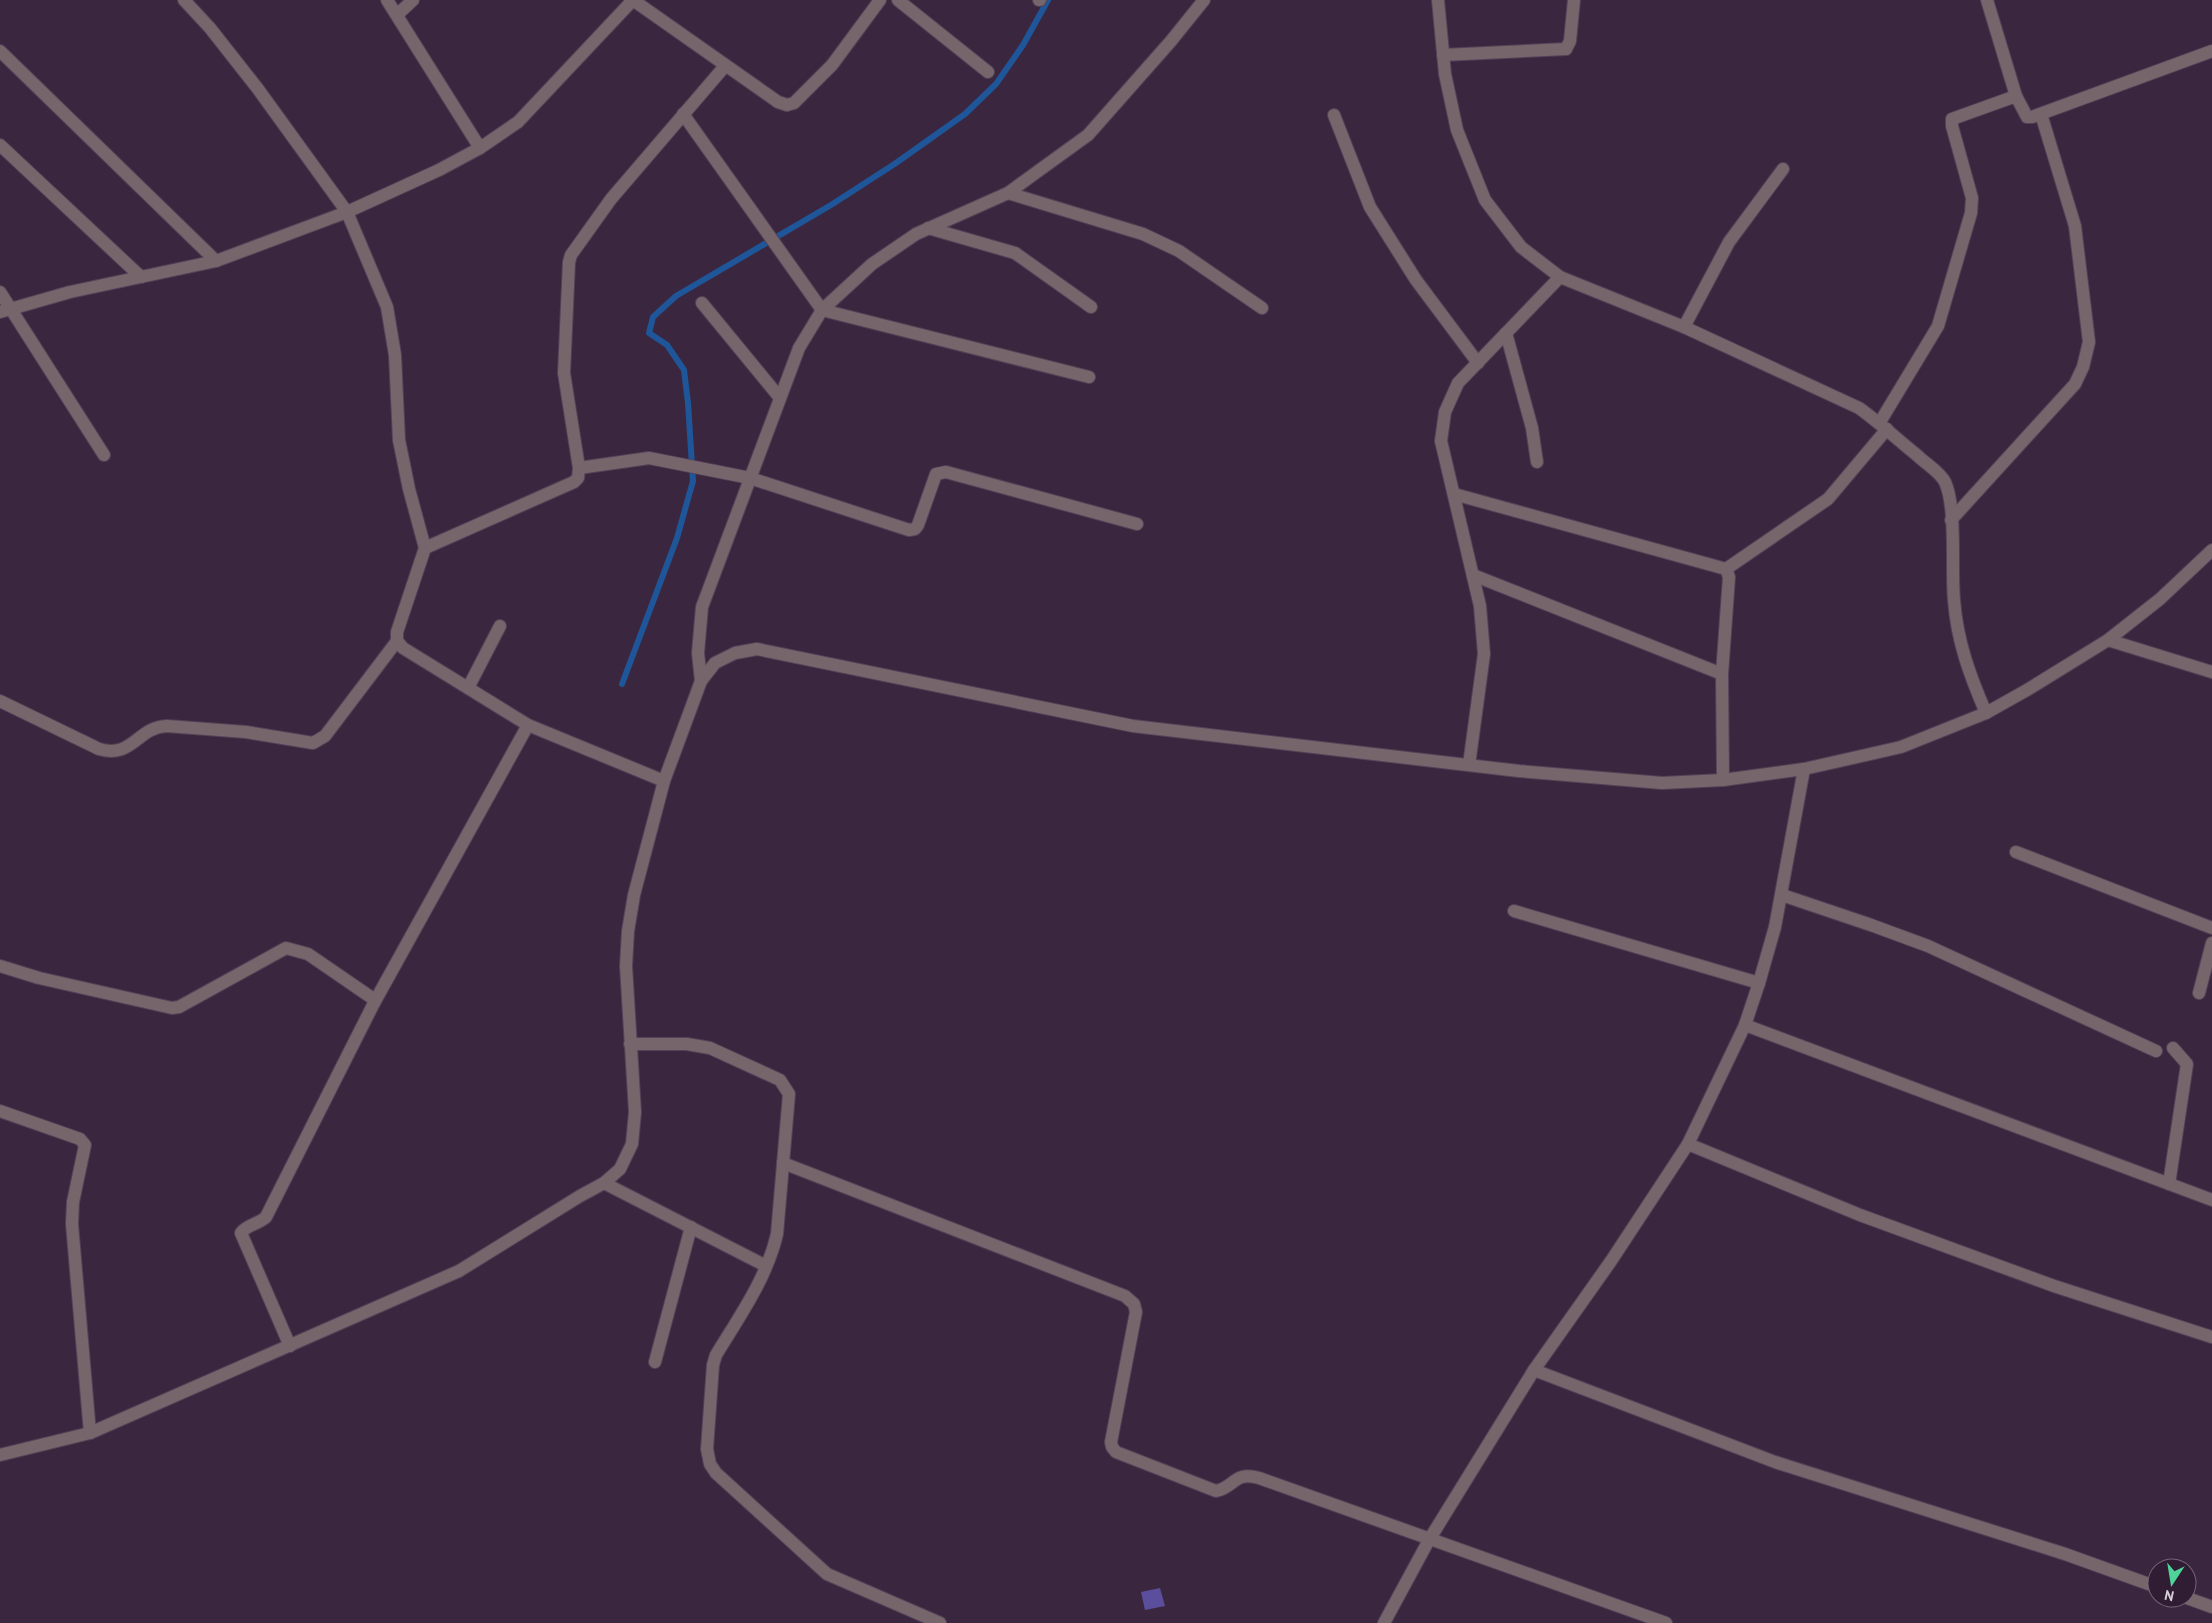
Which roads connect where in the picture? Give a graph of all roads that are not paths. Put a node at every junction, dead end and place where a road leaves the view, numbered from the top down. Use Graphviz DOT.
graph roads {
  1 [pos="184,0"];
  2 [pos="387,0"];
  3 [pos="413,0"];
  4 [pos="633,0"];
  5 [pos="880,0"];
  6 [pos="898,0"];
  7 [pos="1204,0"];
  8 [pos="1438,0"];
  9 [pos="1574,0"];
  10 [pos="1987,0"];
  11 [pos="398,14"];
  12 [pos="0,51"];
  13 [pos="2212,52"];
  14 [pos="1444,55"];
  15 [pos="725,66"];
  16 [pos="988,72"];
  17 [pos="2016,96"];
  18 [pos="683,114"];
  19 [pos="2040,114"];
  20 [pos="1334,115"];
  21 [pos="0,145"];
  22 [pos="480,148"];
  23 [pos="1783,169"];
  24 [pos="1008,193"];
  25 [pos="348,212"];
  26 [pos="928,228"];
  27 [pos="216,261"];
  28 [pos="141,277"];
  29 [pos="1560,277"];
  30 [pos="0,292"];
  31 [pos="702,303"];
  32 [pos="1091,307"];
  33 [pos="1262,308"];
  34 [pos="6,310"];
  35 [pos="822,310"];
  36 [pos="1684,327"];
  37 [pos="1506,332"];
  38 [pos="1478,362"];
  39 [pos="1089,377"];
  40 [pos="780,398"];
  41 [pos="1883,426"];
  42 [pos="104,455"];
  43 [pos="1538,462"];
  44 [pos="579,468"];
  45 [pos="750,478"];
  46 [pos="1454,494"];
  47 [pos="1951,520"];
  48 [pos="1137,524"];
  49 [pos="425,548"];
  50 [pos="2212,550"];
  51 [pos="1726,569"];
  52 [pos="1473,575"];
  53 [pos="500,626"];
  54 [pos="2108,640"];
  55 [pos="397,641"];
  56 [pos="2212,672"];
  57 [pos="1722,674"];
  58 [pos="701,681"];
  59 [pos="468,688"];
  60 [pos="0,701"];
  61 [pos="1986,713"];
  62 [pos="528,725"];
  63 [pos="1469,765"];
  64 [pos="1804,769"];
  65 [pos="664,780"];
  66 [pos="1723,780"];
  67 [pos="2016,852"];
  68 [pos="1782,895"];
  69 [pos="1514,911"];
  70 [pos="2212,928"];
  71 [pos="2212,944"];
  72 [pos="0,966"];
  73 [pos="1759,983"];
  74 [pos="2198,993"];
  75 [pos="375,1000"];
  76 [pos="1745,1025"];
  77 [pos="630,1044"];
  78 [pos="2173,1048"];
  79 [pos="2156,1051"];
  80 [pos="0,1111"];
  81 [pos="1688,1144"];
  82 [pos="783,1162"];
  83 [pos="604,1183"];
  84 [pos="2169,1184"];
  85 [pos="2212,1200"];
  86 [pos="690,1228"];
  87 [pos="766,1266"];
  88 [pos="2212,1338"];
  89 [pos="290,1346"];
  90 [pos="654,1362"];
  91 [pos="1534,1370"];
  92 [pos="90,1433"];
  93 [pos="0,1455"];
  94 [pos="1430,1540"];
  95 [pos="2147,1583"];
  96 [pos="2197,1602"];
  97 [pos="2212,1607"];
  98 [pos="940,1623"];
  99 [pos="1384,1623"];
  100 [pos="1666,1623"];
  1 -- 25 [label="street"];
  2 -- 11 [label="street"];
  3 -- 11 [label="street"];
  4 -- 15 [label="street"];
  4 -- 22 [label="street"];
  5 -- 15 [label="street"];
  6 -- 16 [label="street"];
  7 -- 24 [label="street"];
  8 -- 14 [label="street"];
  9 -- 14 [label="street"];
  10 -- 17 [label="street"];
  11 -- 22 [label="street"];
  12 -- 27 [label="street"];
  13 -- 19 [label="street"];
  14 -- 29 [label="street"];
  15 -- 18 [label="street"];
  17 -- 19 [label="street"];
  17 -- 41 [label="street"];
  18 -- 35 [label="street"];
  18 -- 44 [label="street"];
  19 -- 47 [label="street"];
  20 -- 38 [label="street"];
  21 -- 28 [label="street"];
  22 -- 25 [label="street"];
  23 -- 36 [label="street"];
  24 -- 26 [label="street"];
  24 -- 33 [label="street"];
  25 -- 27 [label="street"];
  25 -- 49 [label="street"];
  26 -- 32 [label="street"];
  26 -- 35 [label="street"];
  27 -- 28 [label="street"];
  28 -- 34 [label="street"];
  29 -- 36 [label="street"];
  29 -- 37 [label="street"];
  30 -- 34 [label="street"];
  31 -- 40 [label="street"];
  34 -- 42 [label="street"];
  35 -- 39 [label="street"];
  35 -- 40 [label="street"];
  36 -- 41 [label="street"];
  37 -- 38 [label="street"];
  37 -- 43 [label="street"];
  38 -- 46 [label="street"];
  40 -- 45 [label="street"];
  41 -- 47 [label="street"];
  41 -- 51 [label="street"];
  44 -- 45 [label="street"];
  44 -- 49 [label="street"];
  45 -- 48 [label="street"];
  45 -- 58 [label="street"];
  46 -- 51 [label="street"];
  46 -- 52 [label="street"];
  47 -- 61 [label="street"];
  49 -- 55 [label="street"];
  50 -- 54 [label="street"];
  51 -- 57 [label="street"];
  52 -- 57 [label="street"];
  52 -- 63 [label="street"];
  53 -- 59 [label="street"];
  54 -- 56 [label="street"];
  54 -- 61 [label="street"];
  55 -- 59 [label="street"];
  55 -- 60 [label="street"];
  57 -- 66 [label="street"];
  58 -- 63 [label="street"];
  58 -- 65 [label="street"];
  59 -- 62 [label="street"];
  61 -- 64 [label="street"];
  62 -- 65 [label="street"];
  62 -- 75 [label="street"];
  63 -- 66 [label="street"];
  64 -- 66 [label="street"];
  64 -- 68 [label="street"];
  65 -- 77 [label="street"];
  67 -- 70 [label="street"];
  68 -- 73 [label="street"];
  68 -- 79 [label="street"];
  69 -- 73 [label="street"];
  71 -- 74 [label="street"];
  72 -- 75 [label="street"];
  73 -- 76 [label="street"];
  75 -- 89 [label="street"];
  76 -- 81 [label="street"];
  76 -- 84 [label="street"];
  77 -- 82 [label="street"];
  77 -- 83 [label="street"];
  78 -- 84 [label="street"];
  80 -- 92 [label="street"];
  81 -- 88 [label="street"];
  81 -- 91 [label="street"];
  82 -- 87 [label="street"];
  82 -- 94 [label="street"];
  83 -- 86 [label="street"];
  83 -- 89 [label="street"];
  84 -- 85 [label="street"];
  86 -- 87 [label="street"];
  86 -- 90 [label="street"];
  87 -- 98 [label="street"];
  89 -- 92 [label="street"];
  91 -- 94 [label="street"];
  91 -- 95 [label="street"];
  92 -- 93 [label="street"];
  94 -- 99 [label="street"];
  94 -- 100 [label="street"];
  96 -- 97 [label="street"];
}
